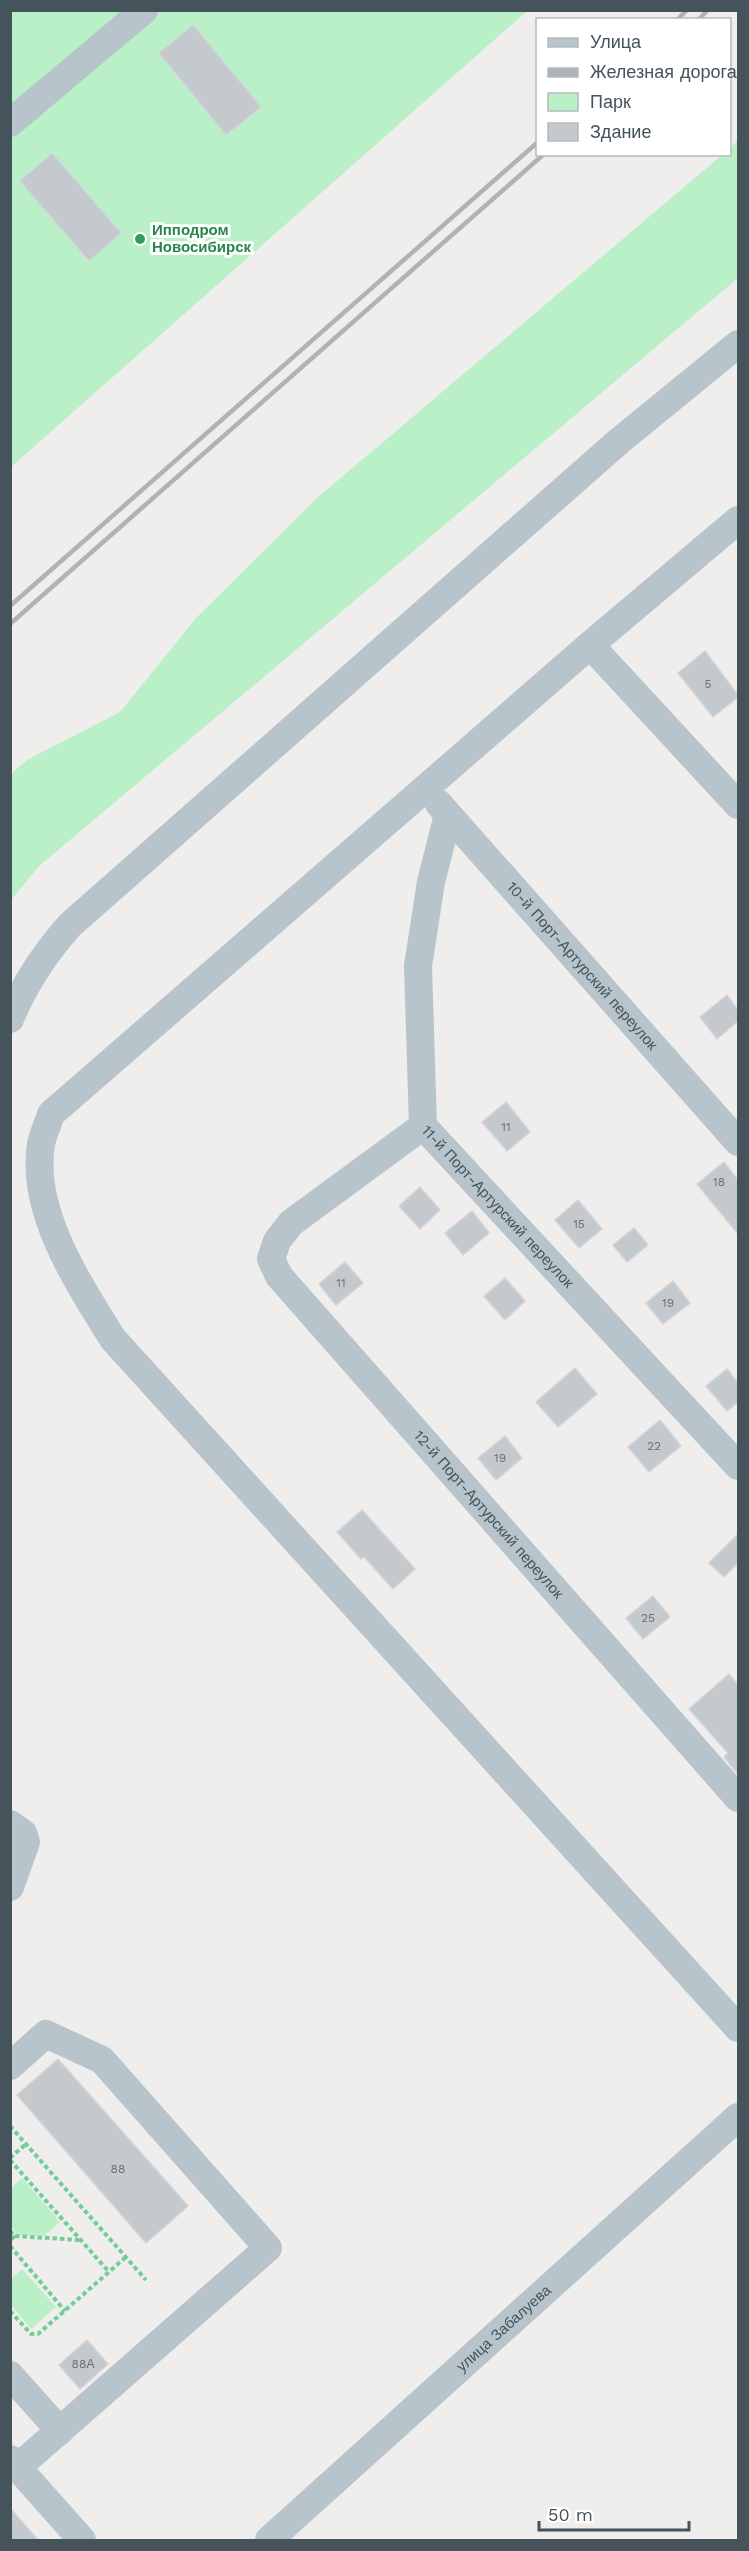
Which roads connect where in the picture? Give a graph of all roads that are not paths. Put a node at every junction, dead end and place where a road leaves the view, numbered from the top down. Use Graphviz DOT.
graph roads {
  1 [pos="144,10"];
  2 [pos="10,123"];
  3 [pos="738,344"];
  4 [pos="738,520"];
  5 [pos="590,645"];
  6 [pos="426,789"];
  7 [pos="738,805"];
  8 [pos="448,815"];
  9 [pos="10,1019"];
  10 [pos="423,1126"];
  11 [pos="738,1142"];
  12 [pos="738,1466"];
  13 [pos="738,1798"];
  14 [pos="10,1824"];
  15 [pos="10,1887"];
  16 [pos="738,2028"];
  17 [pos="10,2066"];
  18 [pos="738,2117"];
  19 [pos="10,2375"];
  20 [pos="60,2431"];
  21 [pos="14,2463"];
  22 [pos="82,2541"];
  23 [pos="269,2541"];
  1 -- 2 [label="street"];
  3 -- 9 [label="street"];
  4 -- 5 [label="street"];
  5 -- 6 [label="street"];
  5 -- 7 [label="street"];
  6 -- 8 [label="street, 10-й Порт-Артурский переулок"];
  6 -- 16 [label="street"];
  8 -- 10 [label="street, 11-й Порт-Артурский переулок"];
  8 -- 11 [label="street, 10-й Порт-Артурский переулок"];
  10 -- 12 [label="street, 11-й Порт-Артурский переулок"];
  10 -- 13 [label="street, 12-й Порт-Артурский переулок"];
  14 -- 15 [label="street"];
  17 -- 20 [label="street"];
  18 -- 23 [label="street, улица Забалуева"];
  19 -- 20 [label="street"];
  20 -- 21 [label="street"];
  21 -- 22 [label="street"];
}
